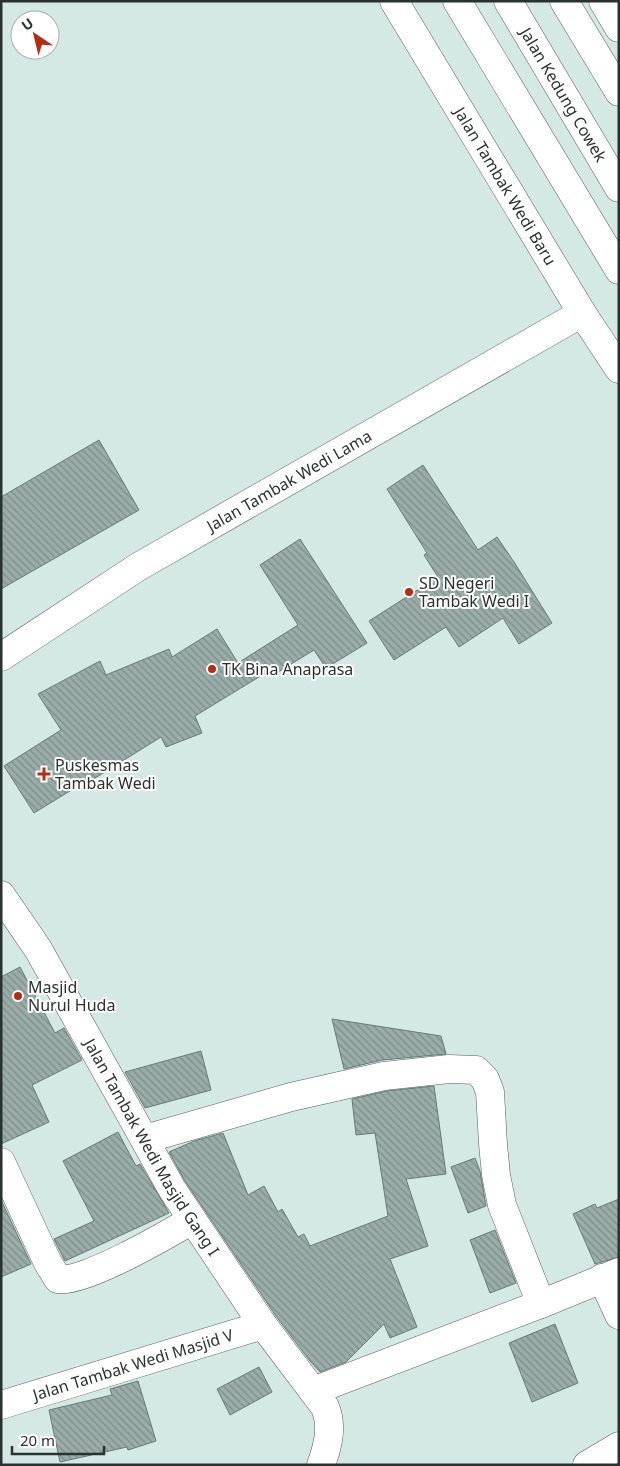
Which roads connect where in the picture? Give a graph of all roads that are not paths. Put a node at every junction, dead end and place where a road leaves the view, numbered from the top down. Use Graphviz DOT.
graph roads {
  1 [pos="394,1"];
  2 [pos="457,1"];
  3 [pos="508,1"];
  4 [pos="564,1"];
  5 [pos="603,1"];
  6 [pos="619,28"];
  7 [pos="619,92"];
  8 [pos="619,188"];
  9 [pos="619,270"];
  10 [pos="582,313"];
  11 [pos="619,369"];
  12 [pos="1,657"];
  13 [pos="1,895"];
  14 [pos="145,1139"];
  15 [pos="1,1162"];
  16 [pos="192,1220"];
  17 [pos="610,1275"];
  18 [pos="541,1304"];
  19 [pos="619,1315"];
  20 [pos="263,1326"];
  21 [pos="313,1391"];
  22 [pos="1,1405"];
  23 [pos="619,1446"];
  24 [pos="321,1465"];
  25 [pos="587,1465"];
  1 -- 10 [label="main road, Jalan Tambak Wedi Baru"];
  2 -- 9 [label="main road"];
  3 -- 8 [label="main road, Jalan Kedung Cowek"];
  4 -- 7 [label="main road"];
  5 -- 6 [label="main road"];
  10 -- 11 [label="main road, Jalan Tambak Wedi Baru"];
  10 -- 12 [label="main road, Jalan Tambak Wedi Lama"];
  13 -- 14 [label="main road, Jalan Tambak Wedi Masjid Gang I"];
  14 -- 16 [label="main road, Jalan Tambak Wedi Masjid Gang I"];
  14 -- 18 [label="main road"];
  15 -- 16 [label="main road"];
  16 -- 20 [label="main road, Jalan Tambak Wedi Masjid Gang I"];
  17 -- 18 [label="main road"];
  17 -- 19 [label="main road"];
  18 -- 21 [label="main road"];
  20 -- 21 [label="main road, Jalan Tambak Wedi Masjid Gang I"];
  20 -- 22 [label="main road, Jalan Tambak Wedi Masjid V"];
  21 -- 24 [label="main road, Jalan Tambak Wedi Masjid Gang I"];
  23 -- 25 [label="main road"];
}
